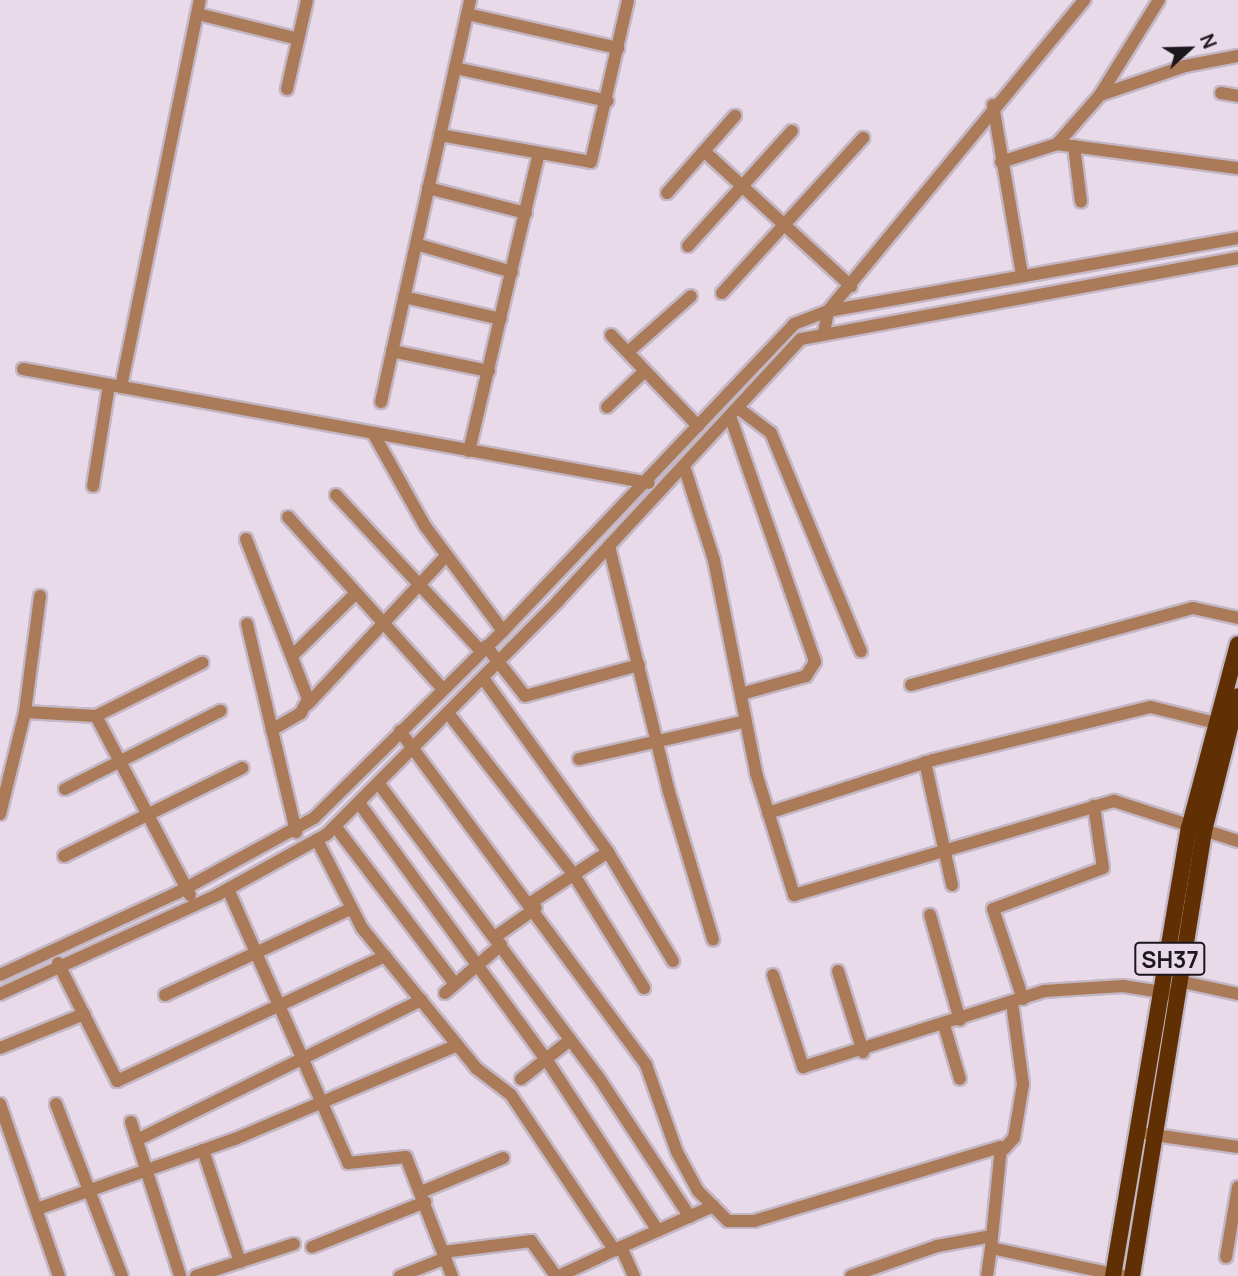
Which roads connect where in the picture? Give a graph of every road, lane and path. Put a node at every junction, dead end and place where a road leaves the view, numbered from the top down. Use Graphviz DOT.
graph roads {
  1 [pos="200,0"];
  2 [pos="307,0"];
  3 [pos="470,0"];
  4 [pos="628,0"];
  5 [pos="1084,0"];
  6 [pos="1158,0"];
  7 [pos="198,14"];
  8 [pos="467,14"];
  9 [pos="298,39"];
  10 [pos="618,48"];
  11 [pos="1238,56"];
  12 [pos="455,68"];
  13 [pos="287,89"];
  14 [pos="1221,93"];
  15 [pos="1100,95"];
  16 [pos="1238,96"];
  17 [pos="607,101"];
  18 [pos="993,105"];
  19 [pos="736,116"];
  20 [pos="792,131"];
  21 [pos="440,135"];
  22 [pos="863,138"];
  23 [pos="1057,144"];
  24 [pos="1074,146"];
  25 [pos="704,151"];
  26 [pos="538,156"];
  27 [pos="1001,162"];
  28 [pos="1238,168"];
  29 [pos="428,188"];
  30 [pos="745,188"];
  31 [pos="667,193"];
  32 [pos="1081,202"];
  33 [pos="526,212"];
  34 [pos="784,225"];
  35 [pos="1238,239"];
  36 [pos="416,244"];
  37 [pos="688,246"];
  38 [pos="1238,258"];
  39 [pos="512,272"];
  40 [pos="1022,274"];
  41 [pos="851,286"];
  42 [pos="722,293"];
  43 [pos="691,296"];
  44 [pos="404,297"];
  45 [pos="828,311"];
  46 [pos="501,319"];
  47 [pos="824,332"];
  48 [pos="611,335"];
  49 [pos="392,351"];
  50 [pos="628,352"];
  51 [pos="23,369"];
  52 [pos="489,371"];
  53 [pos="645,371"];
  54 [pos="115,386"];
  55 [pos="381,402"];
  56 [pos="607,407"];
  57 [pos="734,412"];
  58 [pos="698,426"];
  59 [pos="373,433"];
  60 [pos="469,451"];
  61 [pos="684,466"];
  62 [pos="646,483"];
  63 [pos="93,486"];
  64 [pos="664,487"];
  65 [pos="336,495"];
  66 [pos="288,517"];
  67 [pos="246,539"];
  68 [pos="609,546"];
  69 [pos="446,556"];
  70 [pos="420,585"];
  71 [pos="355,594"];
  72 [pos="40,596"];
  73 [pos="1238,618"];
  74 [pos="247,624"];
  75 [pos="385,626"];
  76 [pos="503,631"];
  77 [pos="1238,644"];
  78 [pos="484,649"];
  79 [pos="861,651"];
  80 [pos="292,656"];
  81 [pos="202,663"];
  82 [pos="498,663"];
  83 [pos="639,665"];
  84 [pos="483,678"];
  85 [pos="911,685"];
  86 [pos="443,690"];
  87 [pos="741,694"];
  88 [pos="1238,696"];
  89 [pos="309,704"];
  90 [pos="220,711"];
  91 [pos="25,712"];
  92 [pos="448,713"];
  93 [pos="96,716"];
  94 [pos="746,721"];
  95 [pos="1221,724"];
  96 [pos="272,730"];
  97 [pos="400,730"];
  98 [pos="657,743"];
  99 [pos="415,747"];
  100 [pos="579,759"];
  101 [pos="123,760"];
  102 [pos="6,762"];
  103 [pos="925,762"];
  104 [pos="242,768"];
  105 [pos="379,784"];
  106 [pos="65,789"];
  107 [pos="359,803"];
  108 [pos="1094,806"];
  109 [pos="0,813"];
  110 [pos="768,813"];
  111 [pos="149,814"];
  112 [pos="335,826"];
  113 [pos="1197,830"];
  114 [pos="296,832"];
  115 [pos="317,840"];
  116 [pos="1238,841"];
  117 [pos="944,846"];
  118 [pos="608,852"];
  119 [pos="64,856"];
  120 [pos="574,875"];
  121 [pos="952,885"];
  122 [pos="187,889"];
  123 [pos="228,889"];
  124 [pos="194,905"];
  125 [pos="534,905"];
  126 [pos="350,909"];
  127 [pos="930,915"];
  128 [pos="713,940"];
  129 [pos="498,941"];
  130 [pos="257,951"];
  131 [pos="53,954"];
  132 [pos="385,956"];
  133 [pos="673,961"];
  134 [pos="479,964"];
  135 [pos="61,968"];
  136 [pos="838,971"];
  137 [pos="0,975"];
  138 [pos="773,975"];
  139 [pos="644,988"];
  140 [pos="1182,988"];
  141 [pos="1164,993"];
  142 [pos="0,994"];
  143 [pos="1238,994"];
  144 [pos="165,995"];
  145 [pos="421,1000"];
  146 [pos="1017,1001"];
  147 [pos="281,1005"];
  148 [pos="84,1014"];
  149 [pos="960,1020"];
  150 [pos="944,1025"];
  151 [pos="570,1040"];
  152 [pos="457,1045"];
  153 [pos="0,1048"];
  154 [pos="863,1052"];
  155 [pos="303,1056"];
  156 [pos="546,1059"];
  157 [pos="521,1079"];
  158 [pos="960,1079"];
  159 [pos="0,1104"];
  160 [pos="56,1104"];
  161 [pos="323,1104"];
  162 [pos="131,1122"];
  163 [pos="1138,1133"];
  164 [pos="1156,1136"];
  165 [pos="137,1140"];
  166 [pos="1238,1147"];
  167 [pos="1004,1149"];
  168 [pos="203,1150"];
  169 [pos="503,1158"];
  170 [pos="147,1169"];
  171 [pos="1238,1187"];
  172 [pos="89,1190"];
  173 [pos="423,1197"];
  174 [pos="713,1206"];
  175 [pos="37,1209"];
  176 [pos="690,1217"];
  177 [pos="658,1231"];
  178 [pos="991,1242"];
  179 [pos="294,1244"];
  180 [pos="312,1247"];
  181 [pos="618,1249"];
  182 [pos="444,1255"];
  183 [pos="1226,1257"];
  184 [pos="240,1262"];
  185 [pos="1117,1275"];
  186 [pos="59,1276"];
  187 [pos="122,1276"];
  188 [pos="180,1276"];
  189 [pos="196,1276"];
  190 [pos="400,1276"];
  191 [pos="452,1276"];
  192 [pos="557,1276"];
  193 [pos="634,1276"];
  194 [pos="851,1276"];
  195 [pos="987,1276"];
  196 [pos="1132,1276"];
  1 -- 7 [label="street"];
  2 -- 9 [label="street"];
  3 -- 8 [label="street"];
  4 -- 10 [label="street"];
  5 -- 18 [label="street"];
  6 -- 15 [label="street"];
  7 -- 9 [label="street"];
  7 -- 54 [label="street"];
  8 -- 10 [label="street"];
  8 -- 12 [label="street"];
  9 -- 13 [label="street"];
  10 -- 17 [label="street"];
  11 -- 15 [label="street"];
  12 -- 17 [label="street"];
  12 -- 21 [label="street"];
  14 -- 16 [label="street"];
  15 -- 23 [label="street"];
  17 -- 26 [label="street"];
  18 -- 27 [label="street"];
  18 -- 41 [label="street"];
  19 -- 25 [label="street"];
  20 -- 30 [label="street"];
  21 -- 26 [label="street"];
  21 -- 29 [label="street"];
  22 -- 34 [label="street"];
  23 -- 24 [label="street"];
  23 -- 27 [label="street"];
  24 -- 28 [label="street"];
  24 -- 32 [label="street"];
  25 -- 30 [label="street"];
  25 -- 31 [label="street"];
  26 -- 33 [label="street"];
  27 -- 40 [label="street"];
  29 -- 33 [label="street"];
  29 -- 36 [label="street"];
  30 -- 34 [label="street"];
  30 -- 37 [label="street"];
  33 -- 39 [label="street"];
  34 -- 41 [label="street"];
  34 -- 42 [label="street"];
  35 -- 40 [label="street"];
  36 -- 39 [label="street"];
  36 -- 44 [label="street"];
  38 -- 47 [label="street"];
  39 -- 46 [label="street"];
  40 -- 45 [label="street"];
  41 -- 45 [label="street"];
  43 -- 50 [label="street"];
  44 -- 46 [label="street"];
  44 -- 49 [label="street"];
  45 -- 47 [label="street"];
  45 -- 58 [label="street"];
  46 -- 52 [label="street"];
  47 -- 57 [label="street"];
  48 -- 50 [label="street"];
  49 -- 52 [label="street"];
  49 -- 55 [label="street"];
  50 -- 53 [label="street"];
  51 -- 54 [label="street"];
  52 -- 60 [label="street"];
  53 -- 56 [label="street"];
  53 -- 58 [label="street"];
  54 -- 59 [label="street"];
  54 -- 63 [label="street"];
  57 -- 61 [label="street"];
  57 -- 79 [label="street"];
  57 -- 87 [label="street"];
  58 -- 62 [label="street"];
  59 -- 60 [label="street"];
  59 -- 69 [label="street"];
  60 -- 62 [label="street"];
  61 -- 64 [label="street"];
  61 -- 87 [label="street"];
  62 -- 64 [label="street"];
  62 -- 76 [label="street"];
  64 -- 68 [label="street"];
  65 -- 70 [label="street"];
  66 -- 71 [label="street"];
  67 -- 80 [label="street"];
  68 -- 82 [label="street"];
  68 -- 83 [label="street"];
  69 -- 70 [label="street"];
  69 -- 76 [label="street"];
  70 -- 75 [label="street"];
  70 -- 78 [label="street"];
  71 -- 75 [label="street"];
  71 -- 80 [label="street"];
  72 -- 91 [label="street"];
  73 -- 85 [label="street"];
  74 -- 96 [label="street"];
  75 -- 86 [label="street"];
  75 -- 89 [label="street"];
  76 -- 78 [label="street"];
  77 -- 95 [label="main road, SH37"];
  78 -- 82 [label="street"];
  78 -- 86 [label="street"];
  80 -- 89 [label="street"];
  81 -- 93 [label="street"];
  82 -- 83 [label="street"];
  82 -- 84 [label="street"];
  83 -- 98 [label="street"];
  84 -- 92 [label="street"];
  84 -- 118 [label="street"];
  86 -- 97 [label="street"];
  87 -- 94 [label="street"];
  88 -- 95 [label="main road, SH37"];
  89 -- 96 [label="street"];
  90 -- 101 [label="street"];
  91 -- 93 [label="street"];
  91 -- 102 [label="street"];
  92 -- 99 [label="street"];
  92 -- 120 [label="street"];
  93 -- 101 [label="street"];
  94 -- 98 [label="street"];
  94 -- 110 [label="street"];
  95 -- 103 [label="street"];
  95 -- 113 [label="main road, SH37"];
  96 -- 114 [label="street"];
  97 -- 99 [label="street"];
  97 -- 114 [label="street"];
  98 -- 100 [label="street"];
  98 -- 128 [label="street"];
  99 -- 105 [label="street"];
  99 -- 125 [label="street"];
  101 -- 106 [label="street"];
  101 -- 111 [label="street"];
  102 -- 109 [label="street"];
  103 -- 110 [label="street"];
  103 -- 117 [label="street"];
  104 -- 111 [label="street"];
  105 -- 107 [label="street"];
  105 -- 129 [label="street"];
  107 -- 112 [label="street"];
  107 -- 134 [label="street"];
  108 -- 113 [label="street"];
  108 -- 117 [label="street"];
  108 -- 146 [label="street"];
  110 -- 117 [label="street"];
  111 -- 119 [label="street"];
  111 -- 122 [label="street"];
  112 -- 115 [label="street"];
  112 -- 134 [label="street"];
  113 -- 116 [label="street"];
  113 -- 140 [label="main road, SH37"];
  113 -- 141 [label="main road, SH37"];
  114 -- 122 [label="street"];
  115 -- 123 [label="street"];
  115 -- 126 [label="street"];
  117 -- 121 [label="street"];
  118 -- 120 [label="street"];
  118 -- 133 [label="street"];
  120 -- 125 [label="street"];
  120 -- 139 [label="street"];
  122 -- 124 [label="street"];
  122 -- 131 [label="street"];
  123 -- 124 [label="street"];
  123 -- 130 [label="street"];
  124 -- 135 [label="street"];
  125 -- 129 [label="street"];
  125 -- 174 [label="street"];
  126 -- 130 [label="street"];
  126 -- 132 [label="street"];
  127 -- 149 [label="street"];
  129 -- 134 [label="street"];
  129 -- 151 [label="street"];
  130 -- 144 [label="street"];
  130 -- 147 [label="street"];
  131 -- 135 [label="street"];
  131 -- 137 [label="street"];
  132 -- 145 [label="street"];
  132 -- 147 [label="street"];
  134 -- 156 [label="street"];
  135 -- 142 [label="street"];
  135 -- 148 [label="street"];
  136 -- 154 [label="street"];
  138 -- 154 [label="street"];
  140 -- 141 [label="street"];
  140 -- 143 [label="street"];
  140 -- 164 [label="main road, SH37"];
  141 -- 146 [label="street"];
  141 -- 163 [label="main road, SH37"];
  145 -- 152 [label="street"];
  145 -- 155 [label="street"];
  146 -- 149 [label="street"];
  146 -- 167 [label="street"];
  147 -- 148 [label="street"];
  147 -- 155 [label="street"];
  148 -- 153 [label="street"];
  149 -- 150 [label="street"];
  150 -- 154 [label="street"];
  150 -- 158 [label="street"];
  151 -- 156 [label="street"];
  151 -- 176 [label="street"];
  152 -- 161 [label="street"];
  152 -- 181 [label="street"];
  155 -- 161 [label="street"];
  155 -- 165 [label="street"];
  156 -- 157 [label="street"];
  156 -- 177 [label="street"];
  159 -- 175 [label="street"];
  160 -- 172 [label="street"];
  161 -- 168 [label="street"];
  161 -- 173 [label="street"];
  162 -- 165 [label="street"];
  163 -- 164 [label="street"];
  163 -- 185 [label="main road, SH37"];
  164 -- 166 [label="street"];
  164 -- 196 [label="main road, SH37"];
  165 -- 170 [label="street"];
  167 -- 174 [label="street"];
  167 -- 178 [label="street"];
  168 -- 170 [label="street"];
  168 -- 184 [label="street"];
  169 -- 173 [label="street"];
  170 -- 172 [label="street"];
  170 -- 188 [label="street"];
  171 -- 183 [label="street"];
  172 -- 175 [label="street"];
  172 -- 187 [label="street"];
  173 -- 180 [label="street"];
  173 -- 182 [label="street"];
  174 -- 176 [label="street"];
  175 -- 186 [label="street"];
  176 -- 177 [label="street"];
  177 -- 181 [label="street"];
  178 -- 185 [label="street"];
  178 -- 194 [label="street"];
  178 -- 195 [label="street"];
  179 -- 184 [label="street"];
  181 -- 192 [label="street"];
  181 -- 193 [label="street"];
  182 -- 190 [label="street"];
  182 -- 191 [label="street"];
  182 -- 192 [label="street"];
  184 -- 189 [label="street"];
}
